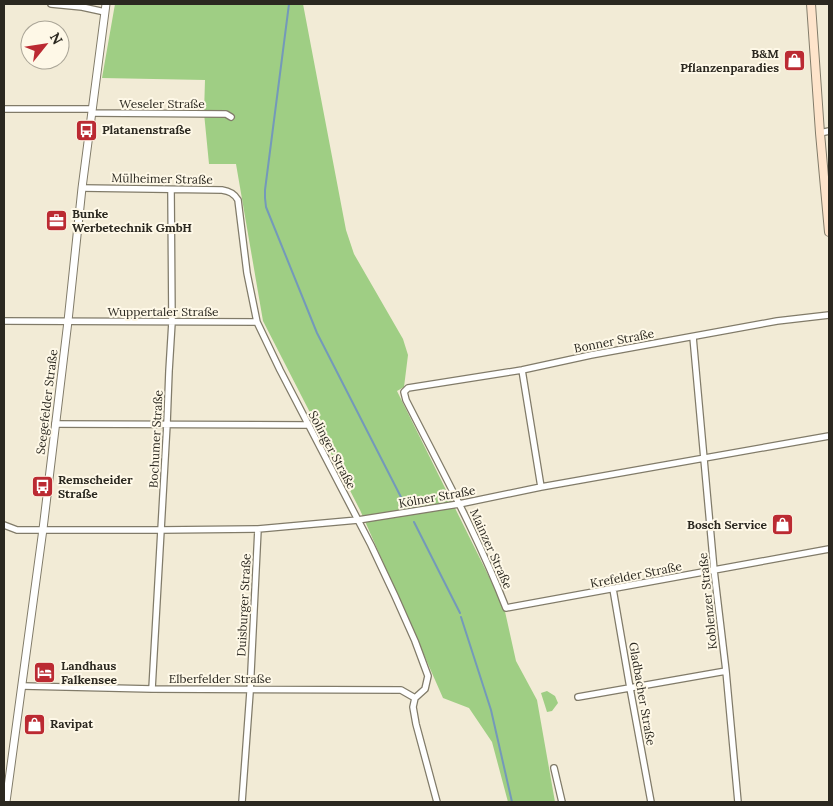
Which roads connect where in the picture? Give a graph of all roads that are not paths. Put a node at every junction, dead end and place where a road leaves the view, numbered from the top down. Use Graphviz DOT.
graph roads {
  1 [pos="50,4"];
  2 [pos="106,4"];
  3 [pos="811,4"];
  4 [pos="105,12"];
  5 [pos="4,109"];
  6 [pos="92,111"];
  7 [pos="232,116"];
  8 [pos="820,132"];
  9 [pos="829,132"];
  10 [pos="82,188"];
  11 [pos="171,190"];
  12 [pos="238,200"];
  13 [pos="829,232"];
  14 [pos="829,315"];
  15 [pos="4,321"];
  16 [pos="68,321"];
  17 [pos="172,322"];
  18 [pos="257,322"];
  19 [pos="693,337"];
  20 [pos="522,370"];
  21 [pos="404,392"];
  22 [pos="55,424"];
  23 [pos="167,424"];
  24 [pos="308,425"];
  25 [pos="829,436"];
  26 [pos="703,459"];
  27 [pos="541,487"];
  28 [pos="459,504"];
  29 [pos="358,520"];
  30 [pos="4,525"];
  31 [pos="258,529"];
  32 [pos="43,530"];
  33 [pos="161,530"];
  34 [pos="829,549"];
  35 [pos="714,570"];
  36 [pos="613,589"];
  37 [pos="506,608"];
  38 [pos="726,671"];
  39 [pos="23,686"];
  40 [pos="630,688"];
  41 [pos="152,689"];
  42 [pos="250,690"];
  43 [pos="578,697"];
  44 [pos="415,698"];
  45 [pos="554,768"];
  46 [pos="6,802"];
  47 [pos="242,802"];
  48 [pos="437,802"];
  49 [pos="562,802"];
  50 [pos="651,802"];
  51 [pos="738,802"];
  1 -- 4 [label="street"];
  2 -- 4 [label="street, Seegefelder Straße"];
  3 -- 8 [label="main road"];
  4 -- 6 [label="street, Seegefelder Straße"];
  5 -- 6 [label="street"];
  6 -- 7 [label="street, Weseler Straße"];
  6 -- 10 [label="street, Seegefelder Straße"];
  8 -- 9 [label="street"];
  8 -- 13 [label="main road"];
  10 -- 11 [label="street, Mülheimer Straße"];
  10 -- 16 [label="street, Seegefelder Straße"];
  11 -- 12 [label="street, Mülheimer Straße"];
  11 -- 17 [label="street, Bochumer Straße"];
  12 -- 18 [label="street, Solinger Straße"];
  14 -- 19 [label="street, Bonner Straße"];
  15 -- 16 [label="street, Wuppertaler Straße"];
  16 -- 17 [label="street, Wuppertaler Straße"];
  16 -- 22 [label="street, Seegefelder Straße"];
  17 -- 18 [label="street, Wuppertaler Straße"];
  17 -- 23 [label="street, Bochumer Straße"];
  18 -- 24 [label="street, Solinger Straße"];
  19 -- 20 [label="street, Bonner Straße"];
  19 -- 26 [label="street, Koblenzer Straße"];
  20 -- 21 [label="street, Bonner Straße"];
  20 -- 27 [label="street"];
  21 -- 28 [label="street, Mainzer Straße"];
  22 -- 23 [label="street"];
  22 -- 32 [label="street, Seegefelder Straße"];
  23 -- 24 [label="street"];
  23 -- 33 [label="street, Bochumer Straße"];
  24 -- 29 [label="street, Solinger Straße"];
  25 -- 26 [label="street, Kölner Straße"];
  26 -- 27 [label="street, Kölner Straße"];
  26 -- 35 [label="street, Koblenzer Straße"];
  27 -- 28 [label="street, Kölner Straße"];
  28 -- 29 [label="street, Kölner Straße"];
  28 -- 37 [label="street, Mainzer Straße"];
  29 -- 31 [label="street, Kölner Straße"];
  29 -- 44 [label="street, Solinger Straße"];
  30 -- 32 [label="street, Kölner Straße"];
  31 -- 33 [label="street, Kölner Straße"];
  31 -- 42 [label="street, Duisburger Straße"];
  32 -- 33 [label="street, Kölner Straße"];
  32 -- 39 [label="street, Seegefelder Straße"];
  33 -- 41 [label="street, Bochumer Straße"];
  34 -- 35 [label="street, Krefelder Straße"];
  35 -- 36 [label="street, Krefelder Straße"];
  35 -- 38 [label="street, Koblenzer Straße"];
  36 -- 37 [label="street, Krefelder Straße"];
  36 -- 40 [label="street, Gladbacher Straße"];
  38 -- 40 [label="street"];
  38 -- 51 [label="street, Koblenzer Straße"];
  39 -- 41 [label="street, Elberfelder Straße"];
  39 -- 46 [label="street, Seegefelder Straße"];
  40 -- 43 [label="street"];
  40 -- 50 [label="street, Gladbacher Straße"];
  41 -- 42 [label="street, Elberfelder Straße"];
  42 -- 44 [label="street, Elberfelder Straße"];
  42 -- 47 [label="street, Duisburger Straße"];
  44 -- 48 [label="street"];
  45 -- 49 [label="street"];
}
